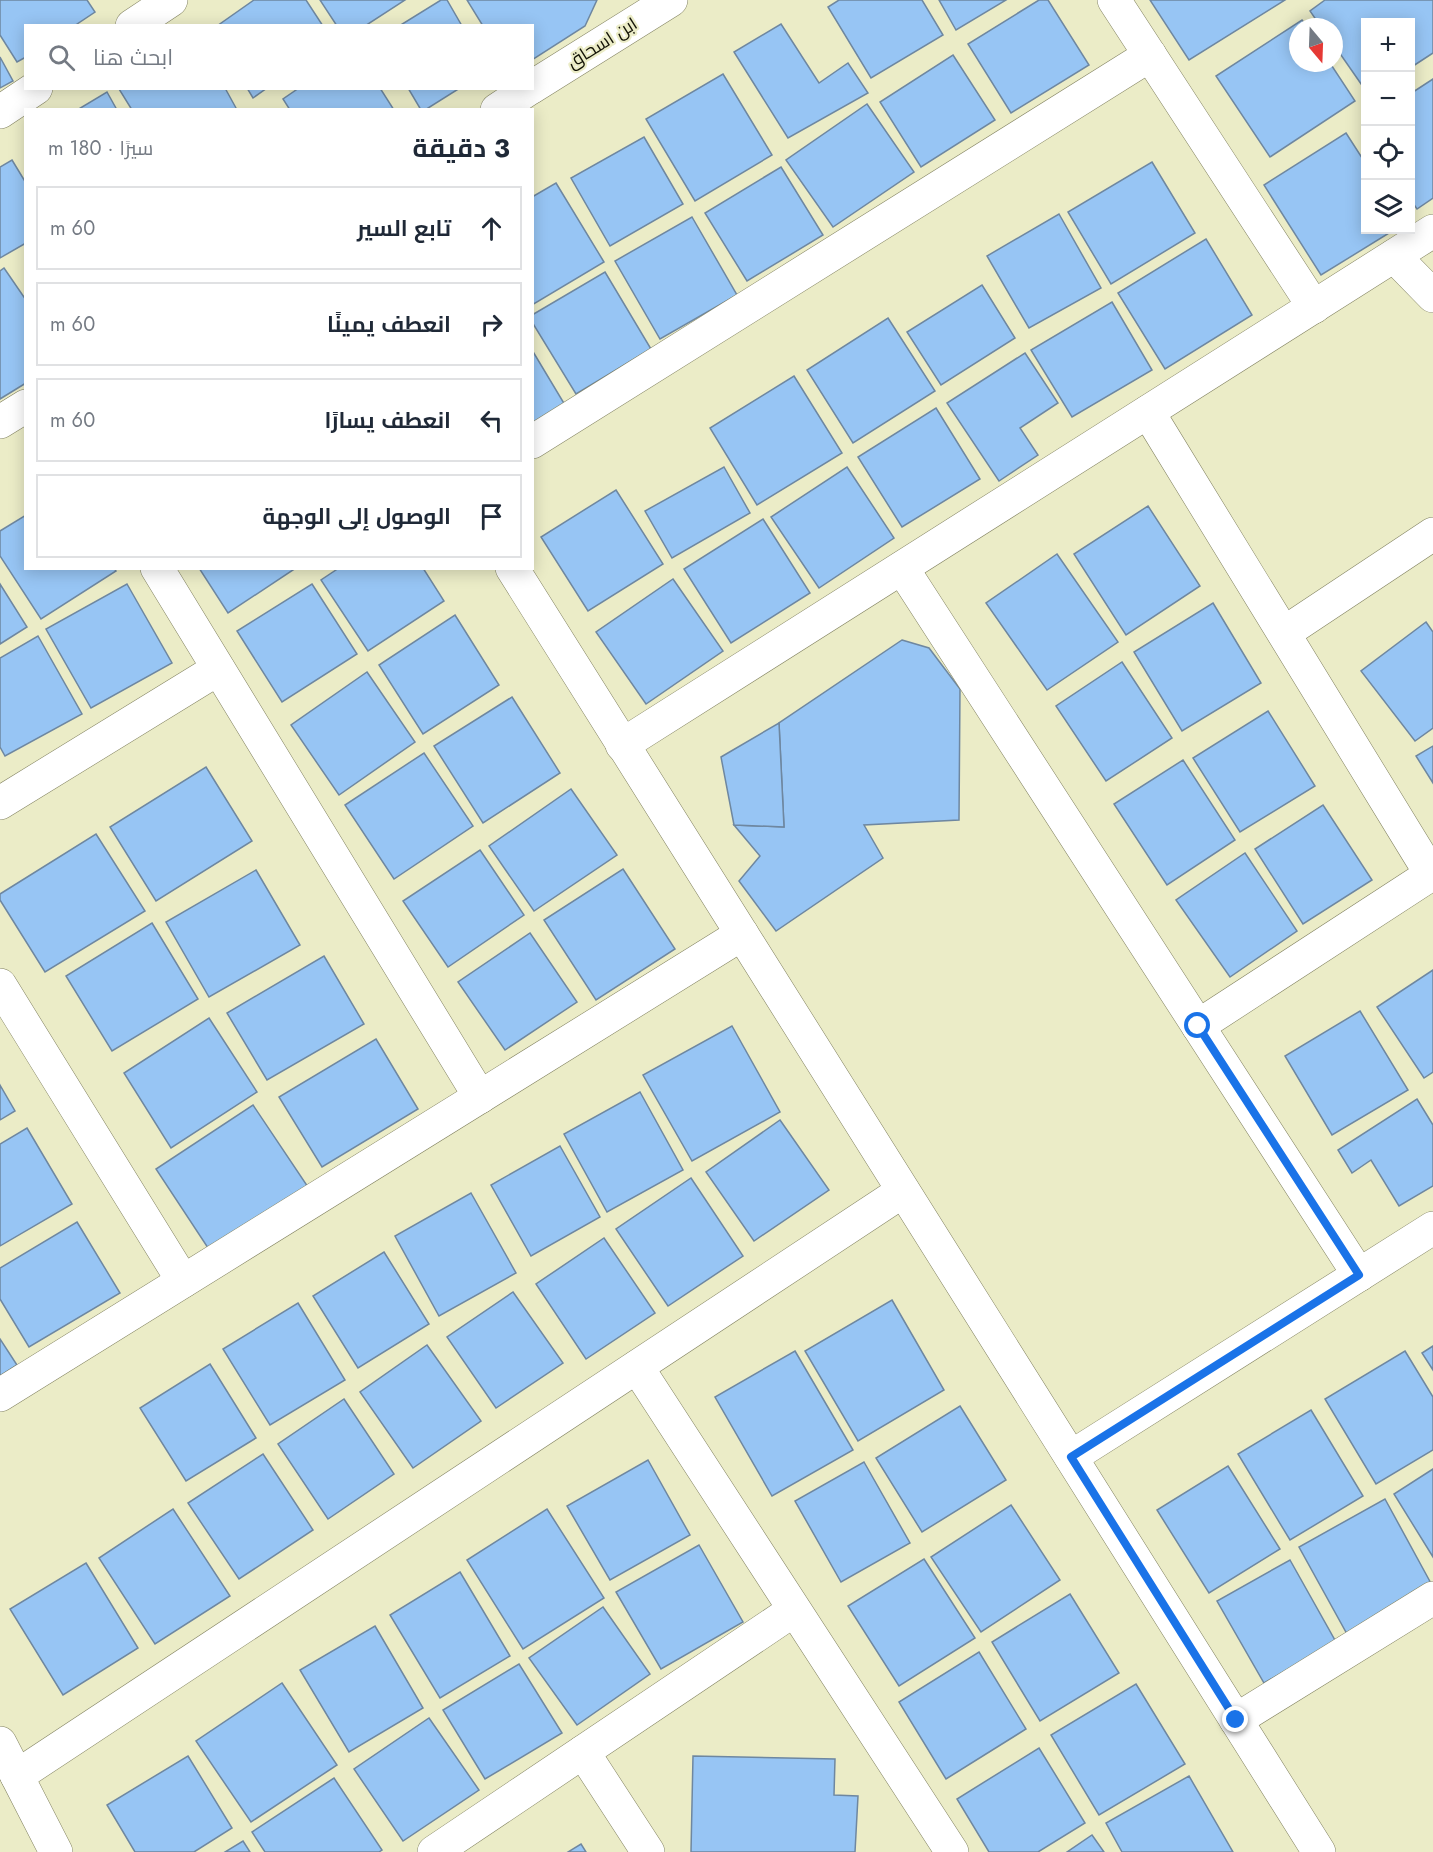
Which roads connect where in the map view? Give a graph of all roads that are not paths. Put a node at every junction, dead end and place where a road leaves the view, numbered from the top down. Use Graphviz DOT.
graph roads {
  1 [pos="171,0"];
  2 [pos="671,0"];
  3 [pos="1114,0"];
  4 [pos="632,10"];
  5 [pos="135,24"];
  6 [pos="1150,55"];
  7 [pos="534,86"];
  8 [pos="33,90"];
  9 [pos="528,90"];
  10 [pos="500,108"];
  11 [pos="0,112"];
  12 [pos="1433,231"];
  13 [pos="1394,256"];
  14 [pos="1433,296"];
  15 [pos="1314,307"];
  16 [pos="24,407"];
  17 [pos="1148,412"];
  18 [pos="0,422"];
  19 [pos="534,441"];
  20 [pos="1433,534"];
  21 [pos="902,568"];
  22 [pos="158,570"];
  23 [pos="513,570"];
  24 [pos="1284,633"];
  25 [pos="218,669"];
  26 [pos="622,745"];
  27 [pos="0,803"];
  28 [pos="1432,874"];
  29 [pos="742,934"];
  30 [pos="0,986"];
  31 [pos="1198,1026"];
  32 [pos="480,1097"];
  33 [pos="903,1191"];
  34 [pos="1433,1228"];
  35 [pos="1359,1275"];
  36 [pos="183,1281"];
  37 [pos="637,1367"];
  38 [pos="0,1395"];
  39 [pos="1071,1457"];
  40 [pos="1433,1598"];
  41 [pos="794,1610"];
  42 [pos="1236,1720"];
  43 [pos="0,1743"];
  44 [pos="583,1752"];
  45 [pos="17,1776"];
  46 [pos="57,1852"];
  47 [pos="434,1852"];
  48 [pos="648,1852"];
  49 [pos="952,1852"];
  50 [pos="1319,1852"];
  1 -- 5 [label="street"];
  2 -- 4 [label="street, ابن اسحاق"];
  3 -- 6 [label="street"];
  4 -- 7 [label="street, ابن اسحاق"];
  6 -- 15 [label="street"];
  6 -- 19 [label="street"];
  8 -- 11 [label="street"];
  9 -- 10 [label="street, ابن اسحاق"];
  12 -- 13 [label="street"];
  13 -- 14 [label="street"];
  13 -- 15 [label="street"];
  15 -- 17 [label="street"];
  16 -- 18 [label="street"];
  17 -- 21 [label="street"];
  17 -- 24 [label="street"];
  20 -- 24 [label="street"];
  21 -- 26 [label="street"];
  21 -- 31 [label="street"];
  22 -- 25 [label="street"];
  23 -- 26 [label="street"];
  24 -- 28 [label="street"];
  25 -- 27 [label="street"];
  25 -- 32 [label="street"];
  26 -- 29 [label="street"];
  28 -- 31 [label="street"];
  29 -- 32 [label="street"];
  29 -- 33 [label="street"];
  30 -- 36 [label="street"];
  31 -- 35 [label="street"];
  32 -- 36 [label="street"];
  33 -- 37 [label="street"];
  33 -- 39 [label="street"];
  34 -- 35 [label="street"];
  35 -- 39 [label="street"];
  36 -- 38 [label="street"];
  37 -- 41 [label="street"];
  37 -- 45 [label="street"];
  39 -- 42 [label="street"];
  40 -- 42 [label="street"];
  41 -- 44 [label="street"];
  41 -- 49 [label="street"];
  42 -- 50 [label="street"];
  43 -- 45 [label="street"];
  44 -- 47 [label="street"];
  44 -- 48 [label="street"];
  45 -- 46 [label="street"];
}
